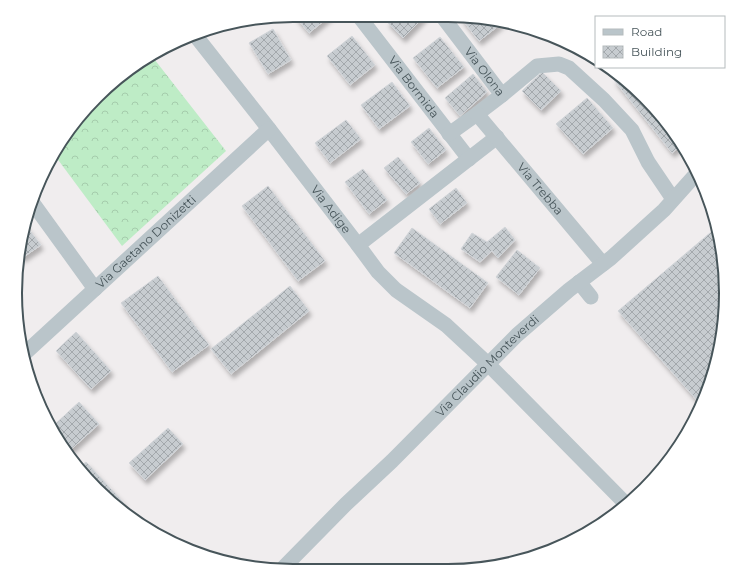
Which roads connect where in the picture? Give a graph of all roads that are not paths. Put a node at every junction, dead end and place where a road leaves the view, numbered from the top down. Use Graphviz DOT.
graph roads {
  1 [pos="363,22"];
  2 [pos="447,22"];
  3 [pos="198,39"];
  4 [pos="502,95"];
  5 [pos="477,114"];
  6 [pos="269,129"];
  7 [pos="449,134"];
  8 [pos="497,137"];
  9 [pos="469,159"];
  10 [pos="693,177"];
  11 [pos="673,199"];
  12 [pos="36,207"];
  13 [pos="358,245"];
  14 [pos="603,264"];
  15 [pos="579,282"];
  16 [pos="95,289"];
  17 [pos="591,297"];
  18 [pos="28,350"];
  19 [pos="488,364"];
  20 [pos="623,500"];
  21 [pos="287,564"];
  1 -- 7 [label="street, Via Bormida"];
  2 -- 4 [label="street, Via Olona"];
  3 -- 6 [label="street, Via Adige"];
  4 -- 5 [label="street, Via Olona"];
  4 -- 11 [label="street"];
  5 -- 7 [label="street, Via Olona"];
  5 -- 8 [label="street, Via Trebba"];
  6 -- 13 [label="street, Via Adige"];
  6 -- 16 [label="street, Via Gaetano Donizetti"];
  7 -- 9 [label="street, Via Bormida"];
  8 -- 9 [label="street, Via Adige"];
  8 -- 14 [label="street, Via Trebba"];
  9 -- 13 [label="street, Via Adige"];
  10 -- 11 [label="street, Via Claudio Monteverdi"];
  11 -- 14 [label="street, Via Claudio Monteverdi"];
  12 -- 16 [label="street"];
  13 -- 19 [label="street"];
  14 -- 15 [label="street, Via Claudio Monteverdi"];
  15 -- 17 [label="street"];
  15 -- 19 [label="street, Via Claudio Monteverdi"];
  16 -- 18 [label="street, Via Gaetano Donizetti"];
  19 -- 20 [label="street"];
  19 -- 21 [label="street, Via Claudio Monteverdi"];
}
